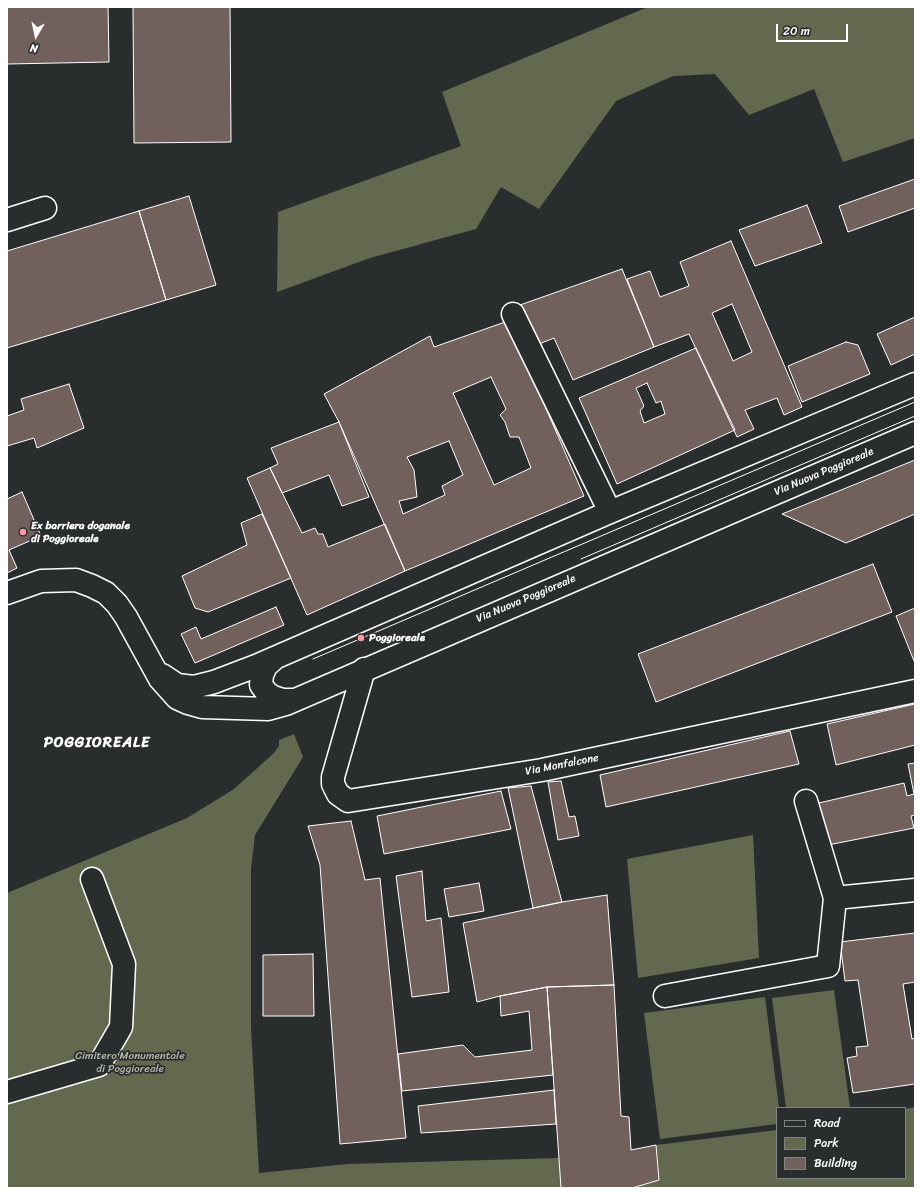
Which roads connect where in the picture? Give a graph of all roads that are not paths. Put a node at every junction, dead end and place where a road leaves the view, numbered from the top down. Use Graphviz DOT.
graph roads {
  1 [pos="45,208"];
  2 [pos="7,220"];
  3 [pos="513,314"];
  4 [pos="915,384"];
  5 [pos="915,433"];
  6 [pos="610,512"];
  7 [pos="7,593"];
  8 [pos="149,658"];
  9 [pos="275,658"];
  10 [pos="364,669"];
  11 [pos="915,691"];
  12 [pos="294,700"];
  13 [pos="806,800"];
  14 [pos="92,879"];
  15 [pos="915,890"];
  16 [pos="835,898"];
  17 [pos="665,996"];
  18 [pos="7,1092"];
  1 -- 2 [label="street"];
  3 -- 6 [label="street"];
  4 -- 6 [label="street, Via Nuova Poggioreale"];
  5 -- 10 [label="street, Via Nuova Poggioreale"];
  6 -- 9 [label="street, Via Nuova Poggioreale"];
  7 -- 8 [label="street, Via Nuova Poggioreale"];
  8 -- 9 [label="street, Via Nuova Poggioreale"];
  8 -- 12 [label="street, Via Nuova Poggioreale"];
  9 -- 12 [label="street"];
  10 -- 11 [label="street, Via Monfalcone"];
  10 -- 12 [label="street, Via Nuova Poggioreale"];
  13 -- 16 [label="street"];
  14 -- 18 [label="street"];
  15 -- 16 [label="street"];
  16 -- 17 [label="street"];
}
